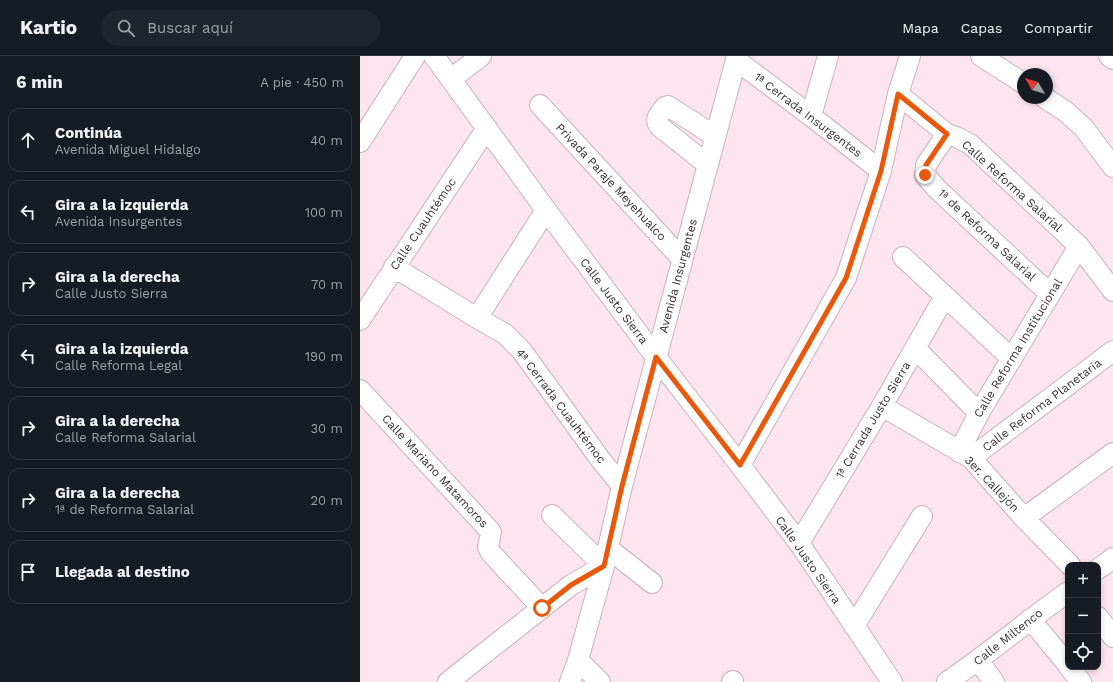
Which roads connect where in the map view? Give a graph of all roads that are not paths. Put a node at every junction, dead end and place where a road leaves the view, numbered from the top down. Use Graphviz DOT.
graph roads {
  1 [pos="415,56"];
  2 [pos="434,56"];
  3 [pos="481,56"];
  4 [pos="828,56"];
  5 [pos="910,56"];
  6 [pos="981,56"];
  7 [pos="1109,56"];
  8 [pos="736,58"];
  9 [pos="1113,59"];
  10 [pos="451,79"];
  11 [pos="1017,79"];
  12 [pos="898,94"];
  13 [pos="1053,103"];
  14 [pos="540,104"];
  15 [pos="811,116"];
  16 [pos="487,128"];
  17 [pos="947,134"];
  18 [pos="716,136"];
  19 [pos="360,142"];
  20 [pos="708,165"];
  21 [pos="1113,167"];
  22 [pos="881,171"];
  23 [pos="546,210"];
  24 [pos="1079,246"];
  25 [pos="903,257"];
  26 [pos="682,260"];
  27 [pos="394,267"];
  28 [pos="1113,291"];
  29 [pos="1050,294"];
  30 [pos="945,296"];
  31 [pos="477,318"];
  32 [pos="360,320"];
  33 [pos="915,348"];
  34 [pos="1113,351"];
  35 [pos="656,357"];
  36 [pos="1012,359"];
  37 [pos="360,390"];
  38 [pos="882,406"];
  39 [pos="979,413"];
  40 [pos="1113,453"];
  41 [pos="965,455"];
  42 [pos="740,465"];
  43 [pos="622,486"];
  44 [pos="552,515"];
  45 [pos="922,516"];
  46 [pos="1024,518"];
  47 [pos="798,543"];
  48 [pos="606,557"];
  49 [pos="1113,558"];
  50 [pos="1067,562"];
  51 [pos="1101,567"];
  52 [pos="652,583"];
  53 [pos="1065,594"];
  54 [pos="542,608"];
  55 [pos="1030,619"];
  56 [pos="1101,621"];
  57 [pos="854,626"];
  58 [pos="1113,637"];
  59 [pos="578,660"];
  60 [pos="978,660"];
  61 [pos="1065,661"];
  62 [pos="1072,670"];
  63 [pos="448,682"];
  64 [pos="570,682"];
  65 [pos="600,682"];
  66 [pos="892,682"];
  67 [pos="947,682"];
  68 [pos="994,682"];
  69 [pos="1081,682"];
  1 -- 19 [label="street"];
  2 -- 10 [label="street, Calle Justo Sierra"];
  3 -- 10 [label="street"];
  4 -- 15 [label="street"];
  5 -- 12 [label="street"];
  6 -- 11 [label="street"];
  7 -- 9 [label="street"];
  8 -- 15 [label="street, 1ª Cerrada Insurgentes"];
  8 -- 18 [label="street, Avenida Insurgentes"];
  10 -- 16 [label="street, Calle Justo Sierra"];
  12 -- 17 [label="street, Calle Reforma Salarial"];
  12 -- 22 [label="street"];
  13 -- 21 [label="street"];
  14 -- 26 [label="street, Privada Paraje Meyehualco"];
  15 -- 22 [label="street, 1ª Cerrada Insurgentes"];
  16 -- 23 [label="street, Calle Justo Sierra"];
  16 -- 27 [label="street, Calle Cuauhtémoc"];
  17 -- 24 [label="street, Calle Reforma Salarial"];
  17 -- 29 [label="street, 1ª de Reforma Salarial"];
  18 -- 20 [label="street, Avenida Insurgentes"];
  18 -- 20 [label="street"];
  20 -- 26 [label="street, Avenida Insurgentes"];
  22 -- 42 [label="street"];
  23 -- 31 [label="street"];
  23 -- 35 [label="street, Calle Justo Sierra"];
  24 -- 28 [label="street, Calle Reforma Salarial"];
  24 -- 29 [label="street, Calle Reforma Institucional"];
  25 -- 30 [label="street"];
  26 -- 35 [label="street, Avenida Insurgentes"];
  27 -- 31 [label="street, 4ª Cerrada Cuauhtémoc"];
  27 -- 32 [label="street, Calle Cuauhtémoc"];
  29 -- 36 [label="street, Calle Reforma Institucional"];
  30 -- 33 [label="street, 1ª Cerrada Justo Sierra"];
  30 -- 36 [label="street"];
  31 -- 43 [label="street, 4ª Cerrada Cuauhtémoc"];
  33 -- 38 [label="street, 1ª Cerrada Justo Sierra"];
  33 -- 39 [label="street"];
  34 -- 41 [label="street, Calle Reforma Planetaria"];
  35 -- 42 [label="street, Calle Justo Sierra"];
  35 -- 43 [label="street, Avenida Insurgentes"];
  36 -- 39 [label="street, Calle Reforma Institucional"];
  37 -- 54 [label="street, Calle Mariano Matamoros"];
  38 -- 41 [label="street, 3er. Callejón"];
  38 -- 47 [label="street, 1ª Cerrada Justo Sierra"];
  39 -- 41 [label="street, Calle Reforma Institucional"];
  40 -- 46 [label="street"];
  41 -- 46 [label="street, 3er. Callejón"];
  42 -- 47 [label="street, Calle Justo Sierra"];
  43 -- 48 [label="street, Avenida Insurgentes"];
  44 -- 48 [label="street"];
  45 -- 57 [label="street"];
  46 -- 50 [label="street, 3er. Callejón"];
  47 -- 57 [label="street, Calle Justo Sierra"];
  48 -- 52 [label="street"];
  48 -- 54 [label="street"];
  48 -- 59 [label="street, Avenida Insurgentes"];
  49 -- 51 [label="street"];
  53 -- 55 [label="street, Calle Miltenco"];
  54 -- 63 [label="street"];
  55 -- 60 [label="street, Calle Miltenco"];
  55 -- 61 [label="street"];
  56 -- 58 [label="street"];
  57 -- 66 [label="street, Calle Justo Sierra"];
  59 -- 64 [label="street, Avenida Insurgentes"];
  59 -- 65 [label="street"];
  60 -- 67 [label="street, Calle Miltenco"];
  60 -- 68 [label="street"];
  62 -- 69 [label="street"];
}
